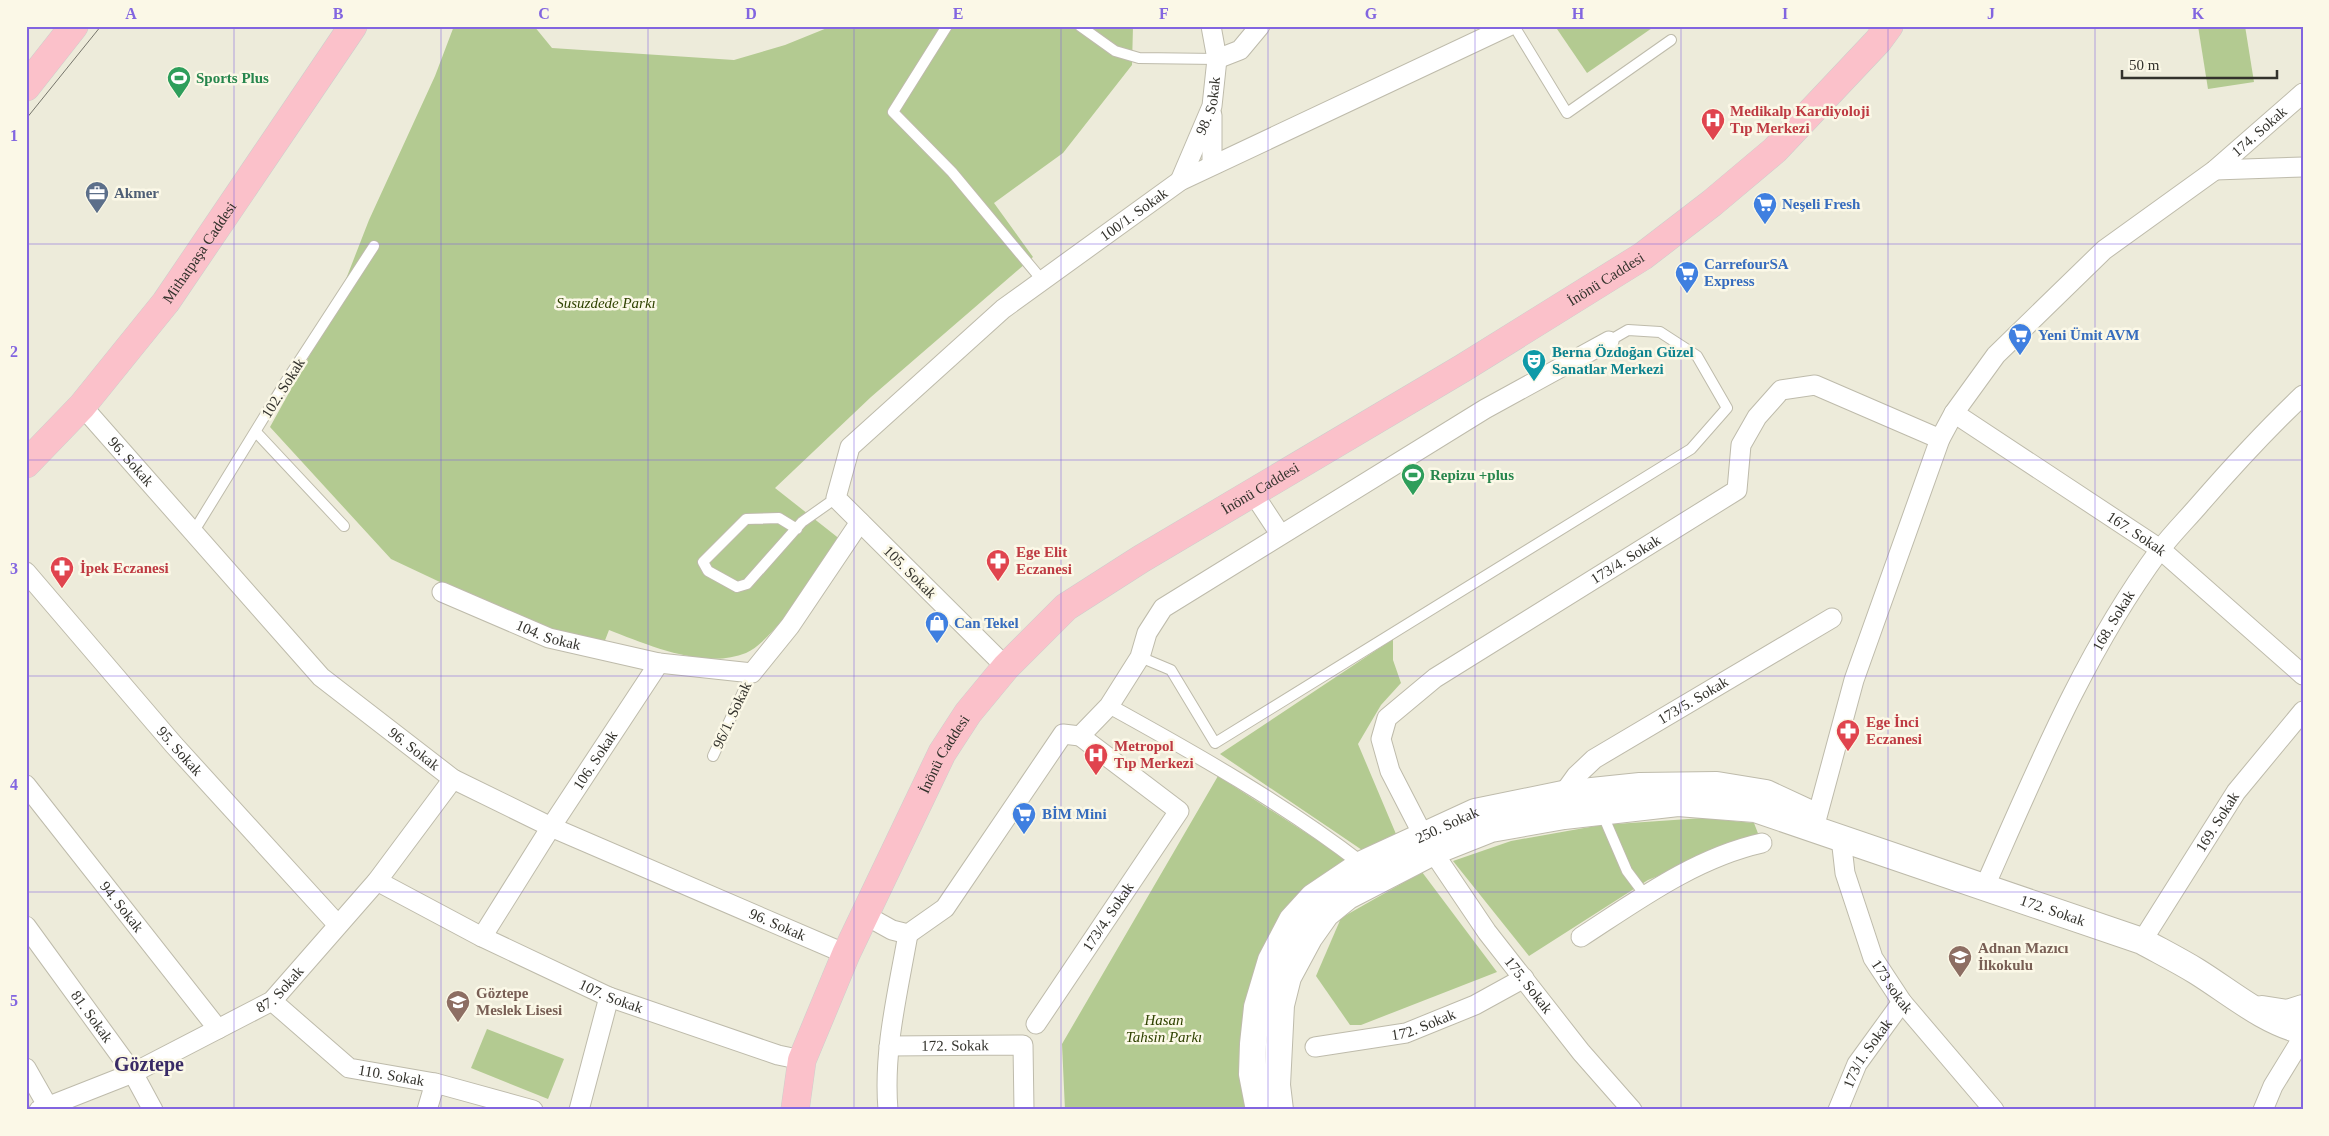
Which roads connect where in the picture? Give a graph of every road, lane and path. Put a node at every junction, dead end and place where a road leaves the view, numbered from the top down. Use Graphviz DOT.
graph roads {
  1 [pos="74,26"];
  2 [pos="354,26"];
  3 [pos="947,26"];
  4 [pos="1080,26"];
  5 [pos="1211,26"];
  6 [pos="1260,26"];
  7 [pos="1509,26"];
  8 [pos="1514,26"];
  9 [pos="1889,26"];
  10 [pos="1671,40"];
  11 [pos="1217,59"];
  12 [pos="26,87"];
  13 [pos="2303,93"];
  14 [pos="1212,106"];
  15 [pos="1212,165"];
  16 [pos="2303,167"];
  17 [pos="2215,170"];
  18 [pos="1180,181"];
  19 [pos="374,246"];
  20 [pos="1042,280"];
  21 [pos="1609,341"];
  22 [pos="2303,395"];
  23 [pos="82,406"];
  24 [pos="1954,413"];
  25 [pos="256,432"];
  26 [pos="1940,440"];
  27 [pos="26,464"];
  28 [pos="1252,493"];
  29 [pos="836,498"];
  30 [pos="860,522"];
  31 [pos="344,526"];
  32 [pos="796,529"];
  33 [pos="194,531"];
  34 [pos="1280,534"];
  35 [pos="2160,549"];
  36 [pos="26,572"];
  37 [pos="442,592"];
  38 [pos="1832,618"];
  39 [pos="1140,657"];
  40 [pos="659,664"];
  41 [pos="1006,667"];
  42 [pos="752,673"];
  43 [pos="2303,675"];
  44 [pos="1109,706"];
  45 [pos="2303,711"];
  46 [pos="1080,736"];
  47 [pos="713,756"];
  48 [pos="453,780"];
  49 [pos="26,785"];
  50 [pos="1564,805"];
  51 [pos="1602,812"];
  52 [pos="1817,817"];
  53 [pos="551,827"];
  54 [pos="1841,838"];
  55 [pos="1762,843"];
  56 [pos="1428,844"];
  57 [pos="1362,864"];
  58 [pos="377,881"];
  59 [pos="1985,886"];
  60 [pos="1645,895"];
  61 [pos="865,915"];
  62 [pos="338,925"];
  63 [pos="26,926"];
  64 [pos="908,934"];
  65 [pos="482,937"];
  66 [pos="1581,937"];
  67 [pos="2142,941"];
  68 [pos="846,954"];
  69 [pos="1524,978"];
  70 [pos="609,997"];
  71 [pos="272,1001"];
  72 [pos="1902,1002"];
  73 [pos="2252,1007"];
  74 [pos="2303,1008"];
  75 [pos="2303,1018"];
  76 [pos="1036,1024"];
  77 [pos="218,1028"];
  78 [pos="2303,1030"];
  79 [pos="2303,1037"];
  80 [pos="889,1046"];
  81 [pos="1314,1047"];
  82 [pos="802,1060"];
  83 [pos="26,1068"];
  84 [pos="133,1073"];
  85 [pos="435,1083"];
  86 [pos="797,1103"];
  87 [pos="43,1107"];
  88 [pos="154,1110"];
  89 [pos="427,1110"];
  90 [pos="533,1110"];
  91 [pos="580,1110"];
  92 [pos="888,1110"];
  93 [pos="1024,1110"];
  94 [pos="1259,1110"];
  95 [pos="1280,1110"];
  96 [pos="1632,1110"];
  97 [pos="1838,1110"];
  98 [pos="1994,1110"];
  99 [pos="2263,1110"];
  1 -- 12 [label="main road"];
  2 -- 23 [label="main road, Mithatpaşa Caddesi"];
  3 -- 20 [label="lane"];
  4 -- 11 [label="lane"];
  5 -- 11 [label="street, 98. Sokak"];
  6 -- 11 [label="street"];
  7 -- 15 [label="street, 100/1. Sokak"];
  8 -- 10 [label="lane"];
  9 -- 28 [label="main road, İnönü Caddesi"];
  11 -- 14 [label="street, 98. Sokak"];
  13 -- 17 [label="street, 174. Sokak"];
  14 -- 15 [label="street"];
  14 -- 18 [label="street, 98. Sokak"];
  15 -- 18 [label="street, 100/1. Sokak"];
  16 -- 17 [label="street"];
  17 -- 24 [label="street, 174. Sokak"];
  18 -- 20 [label="street, 100/1. Sokak"];
  19 -- 25 [label="lane, 102. Sokak"];
  20 -- 29 [label="street, 100/1. Sokak"];
  21 -- 34 [label="street"];
  21 -- 39 [label="lane"];
  22 -- 35 [label="street, 168. Sokak"];
  23 -- 27 [label="main road, Mithatpaşa Caddesi"];
  23 -- 33 [label="street, 96. Sokak"];
  24 -- 26 [label="street, 174. Sokak"];
  24 -- 35 [label="street, 167. Sokak"];
  25 -- 31 [label="lane"];
  25 -- 33 [label="lane, 102. Sokak"];
  26 -- 52 [label="street, 174. Sokak"];
  26 -- 56 [label="street, 173/4. Sokak"];
  28 -- 34 [label="street"];
  28 -- 41 [label="main road, İnönü Caddesi"];
  29 -- 30 [label="street, 105. Sokak"];
  29 -- 32 [label="lane"];
  30 -- 41 [label="street, 105. Sokak"];
  30 -- 42 [label="street"];
  32 -- 32 [label="lane"];
  33 -- 48 [label="street, 96. Sokak"];
  34 -- 39 [label="street"];
  35 -- 43 [label="street, 167. Sokak"];
  35 -- 59 [label="street, 168. Sokak"];
  36 -- 62 [label="street, 95. Sokak"];
  37 -- 40 [label="street, 104. Sokak"];
  38 -- 50 [label="street, 173/5. Sokak"];
  39 -- 44 [label="street"];
  40 -- 42 [label="street"];
  40 -- 53 [label="street, 106. Sokak"];
  41 -- 61 [label="main road, İnönü Caddesi"];
  42 -- 47 [label="lane, 96/1. Sokak"];
  44 -- 46 [label="street"];
  44 -- 57 [label="street"];
  45 -- 67 [label="street, 169. Sokak"];
  46 -- 64 [label="street"];
  46 -- 76 [label="street, 173/4. Sokak"];
  48 -- 53 [label="street, 96. Sokak"];
  48 -- 58 [label="street, 87. Sokak"];
  49 -- 77 [label="street, 94. Sokak"];
  50 -- 51 [label="main road, 250. Sokak"];
  50 -- 52 [label="main road, 250. Sokak"];
  50 -- 56 [label="main road, 250. Sokak"];
  51 -- 54 [label="main road, 250. Sokak"];
  51 -- 60 [label="lane"];
  52 -- 54 [label="main road"];
  53 -- 65 [label="street, 106. Sokak"];
  53 -- 68 [label="street, 96. Sokak"];
  54 -- 59 [label="main road, 172. Sokak"];
  54 -- 72 [label="street, 173 sokak"];
  55 -- 60 [label="street"];
  56 -- 57 [label="main road, 250. Sokak"];
  56 -- 69 [label="street, 175. Sokak"];
  56 -- 95 [label="main road, 250. Sokak"];
  57 -- 94 [label="main road, 250. Sokak"];
  58 -- 62 [label="street, 87. Sokak"];
  58 -- 65 [label="street, 107. Sokak"];
  59 -- 67 [label="main road, 172. Sokak"];
  60 -- 66 [label="street"];
  61 -- 64 [label="street"];
  61 -- 68 [label="main road, İnönü Caddesi"];
  62 -- 71 [label="street, 87. Sokak"];
  63 -- 84 [label="street, 81. Sokak"];
  64 -- 80 [label="street"];
  65 -- 70 [label="street, 107. Sokak"];
  67 -- 73 [label="main road, 172. Sokak"];
  68 -- 82 [label="main road, İnönü Caddesi"];
  69 -- 81 [label="street, 172. Sokak"];
  69 -- 96 [label="street, 175. Sokak"];
  70 -- 82 [label="street, 107. Sokak"];
  70 -- 91 [label="street"];
  71 -- 77 [label="street, 87. Sokak"];
  71 -- 85 [label="street, 110. Sokak"];
  72 -- 97 [label="street, 173/1. Sokak"];
  72 -- 98 [label="street, 173 sokak"];
  73 -- 74 [label="main road, 172. Sokak"];
  73 -- 78 [label="main road, 172. Sokak"];
  75 -- 78 [label="main road"];
  77 -- 84 [label="street, 87. Sokak"];
  79 -- 99 [label="street"];
  80 -- 92 [label="street"];
  80 -- 93 [label="street, 172. Sokak"];
  82 -- 86 [label="main road, İnönü Caddesi"];
  83 -- 87 [label="street"];
  84 -- 87 [label="street, 87. Sokak"];
  84 -- 88 [label="street, 81. Sokak"];
  85 -- 89 [label="street"];
  85 -- 90 [label="street, 110. Sokak"];
}
